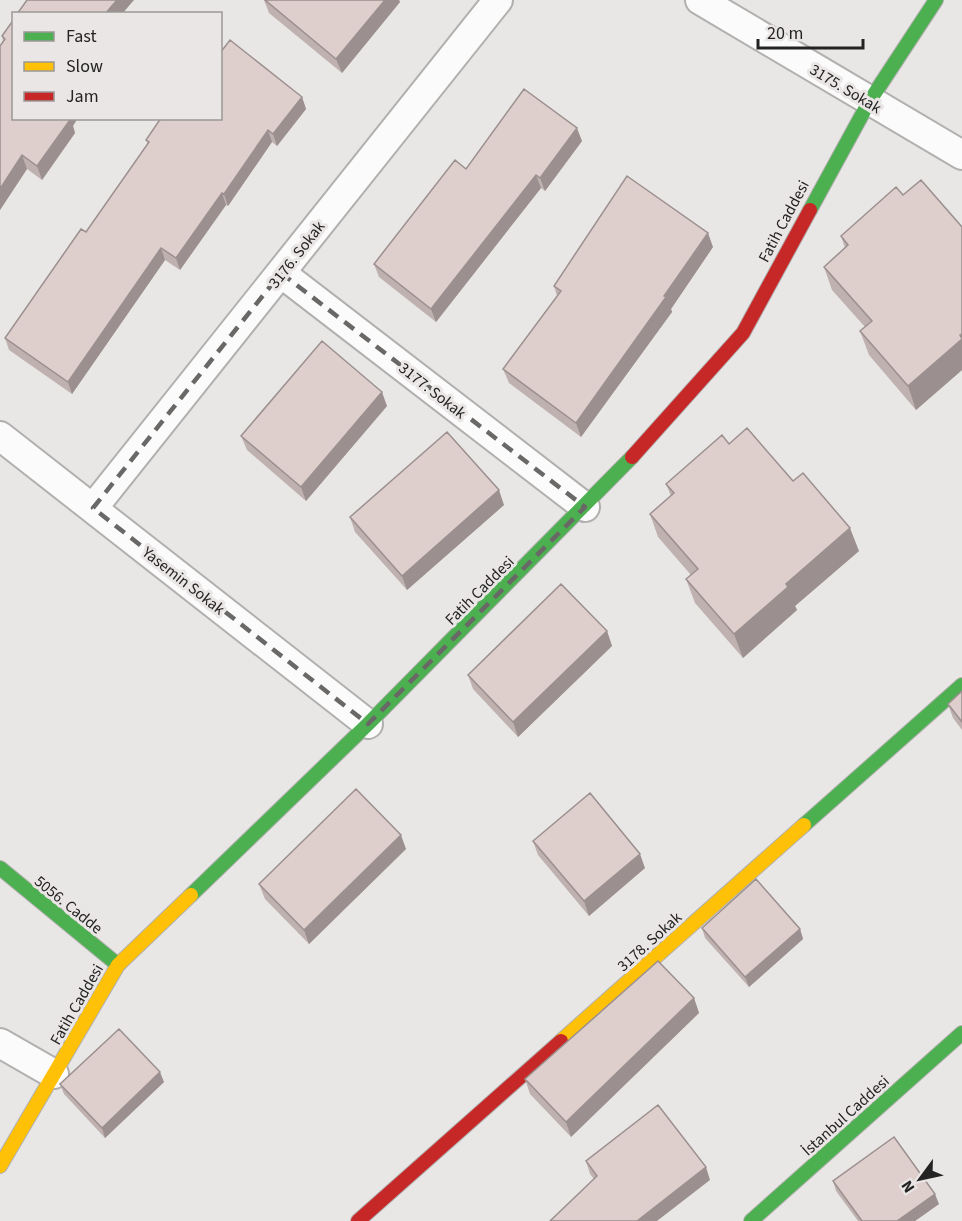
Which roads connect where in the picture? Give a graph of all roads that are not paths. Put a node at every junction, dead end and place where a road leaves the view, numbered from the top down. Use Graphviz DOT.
graph roads {
  1 [pos="498,0"];
  2 [pos="700,0"];
  3 [pos="936,0"];
  4 [pos="869,102"];
  5 [pos="962,155"];
  6 [pos="281,273"];
  7 [pos="0,436"];
  8 [pos="585,507"];
  9 [pos="93,508"];
  10 [pos="962,685"];
  11 [pos="368,724"];
  12 [pos="0,868"];
  13 [pos="118,965"];
  14 [pos="962,1033"];
  15 [pos="0,1043"];
  16 [pos="54,1074"];
  17 [pos="0,1166"];
  18 [pos="358,1221"];
  19 [pos="751,1221"];
  1 -- 6 [label="street, 3176. Sokak"];
  2 -- 4 [label="street, 3175. Sokak"];
  3 -- 4 [label="street, Fatih Caddesi"];
  4 -- 5 [label="street, 3175. Sokak"];
  4 -- 8 [label="street, Fatih Caddesi"];
  6 -- 8 [label="street, 3177. Sokak"];
  6 -- 9 [label="street, 3176. Sokak"];
  7 -- 9 [label="street, Yasemin Sokak"];
  8 -- 11 [label="street, Fatih Caddesi"];
  9 -- 11 [label="street, Yasemin Sokak"];
  10 -- 18 [label="street, 3178. Sokak"];
  11 -- 13 [label="street, Fatih Caddesi"];
  12 -- 13 [label="street, 5056. Cadde"];
  13 -- 16 [label="street, Fatih Caddesi"];
  14 -- 19 [label="street, İstanbul Caddesi"];
  15 -- 16 [label="street"];
  16 -- 17 [label="street, Fatih Caddesi"];
}
